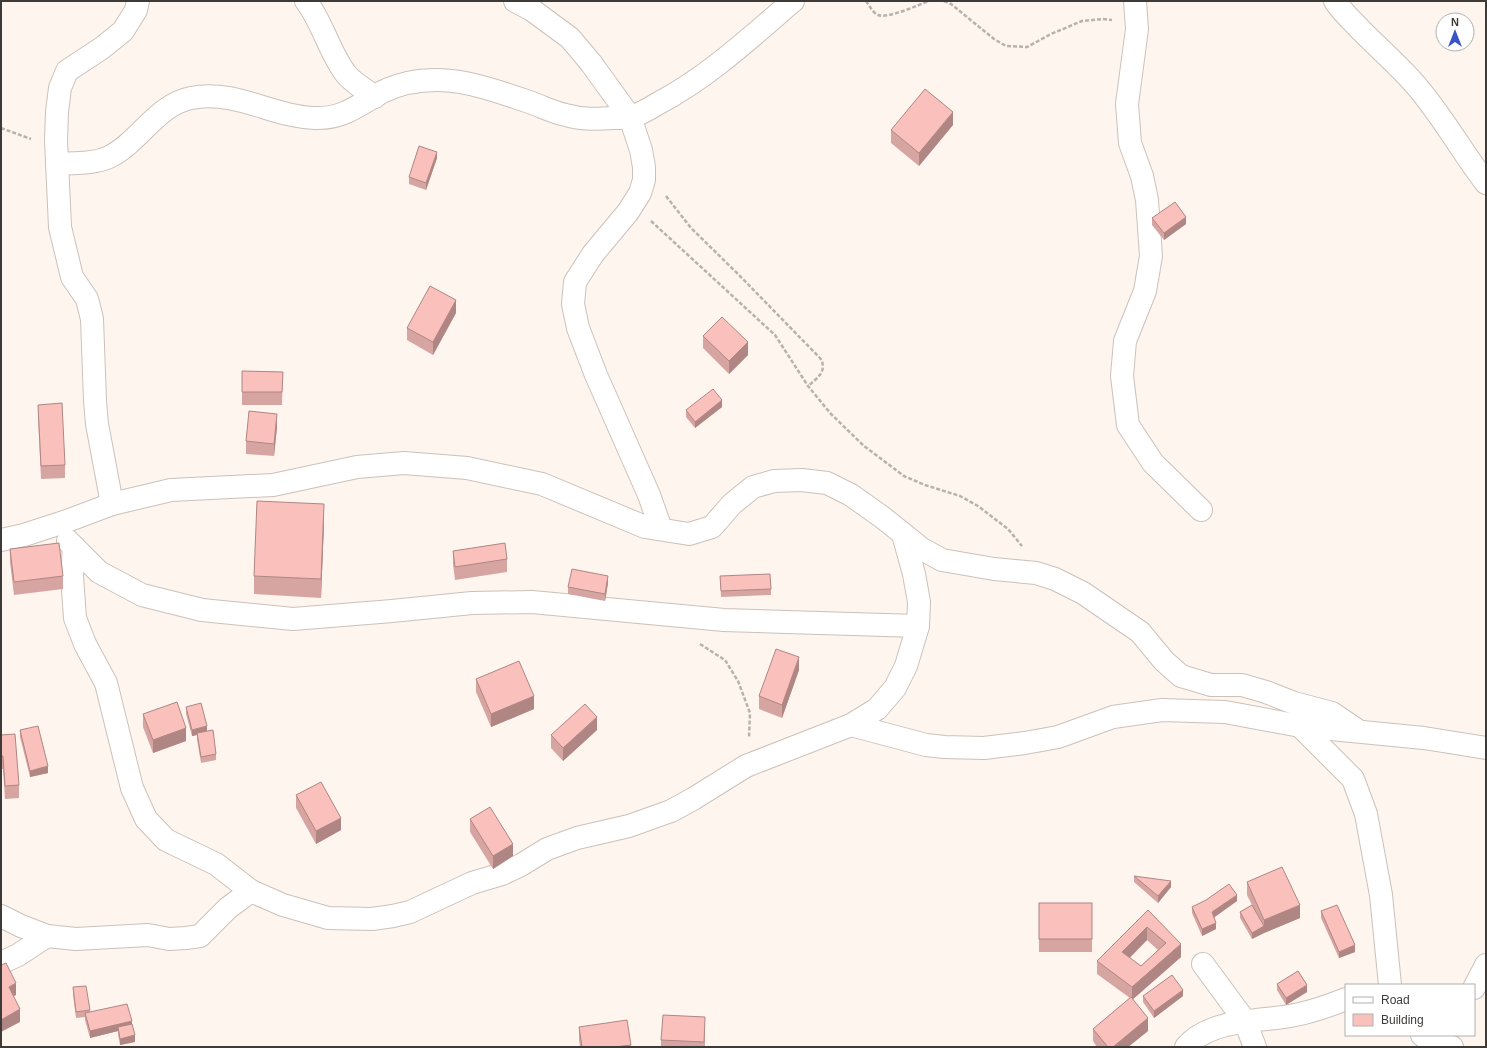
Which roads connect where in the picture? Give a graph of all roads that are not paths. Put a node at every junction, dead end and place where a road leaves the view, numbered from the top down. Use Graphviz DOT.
graph roads {
  1 [pos="138,1"];
  2 [pos="306,1"];
  3 [pos="515,1"];
  4 [pos="793,1"];
  5 [pos="1135,1"];
  6 [pos="1335,1"];
  7 [pos="375,97"];
  8 [pos="630,117"];
  9 [pos="57,164"];
  10 [pos="1486,183"];
  11 [pos="112,504"];
  12 [pos="1201,510"];
  13 [pos="52,526"];
  14 [pos="660,529"];
  15 [pos="903,534"];
  16 [pos="1,540"];
  17 [pos="74,547"];
  18 [pos="918,626"];
  19 [pos="851,725"];
  20 [pos="1300,726"];
  21 [pos="1357,730"];
  22 [pos="1486,748"];
  23 [pos="251,891"];
  24 [pos="1,916"];
  25 [pos="47,936"];
  26 [pos="1,963"];
  27 [pos="1203,964"];
  28 [pos="1486,965"];
  29 [pos="1390,984"];
  30 [pos="1475,986"];
  31 [pos="1345,999"];
  32 [pos="1245,1021"];
  33 [pos="1423,1036"];
  34 [pos="1456,1036"];
  35 [pos="1186,1047"];
  36 [pos="1255,1047"];
  37 [pos="1452,1047"];
  1 -- 9 [label="street"];
  2 -- 7 [label="street"];
  3 -- 8 [label="street"];
  4 -- 8 [label="street"];
  5 -- 12 [label="street"];
  6 -- 10 [label="street"];
  7 -- 8 [label="street"];
  7 -- 9 [label="street"];
  8 -- 14 [label="street"];
  9 -- 11 [label="street"];
  11 -- 13 [label="street"];
  11 -- 14 [label="street"];
  13 -- 16 [label="street"];
  13 -- 17 [label="street"];
  14 -- 15 [label="street"];
  15 -- 18 [label="street"];
  15 -- 21 [label="street"];
  17 -- 18 [label="street"];
  17 -- 23 [label="street"];
  18 -- 19 [label="street"];
  19 -- 20 [label="street"];
  19 -- 23 [label="street"];
  20 -- 21 [label="street"];
  20 -- 29 [label="street"];
  21 -- 22 [label="street"];
  23 -- 25 [label="street"];
  24 -- 25 [label="street"];
  25 -- 26 [label="street"];
  27 -- 32 [label="street"];
  28 -- 30 [label="street"];
  31 -- 32 [label="street"];
  32 -- 35 [label="street"];
  32 -- 36 [label="street"];
  33 -- 37 [label="street"];
  34 -- 37 [label="street"];
}
